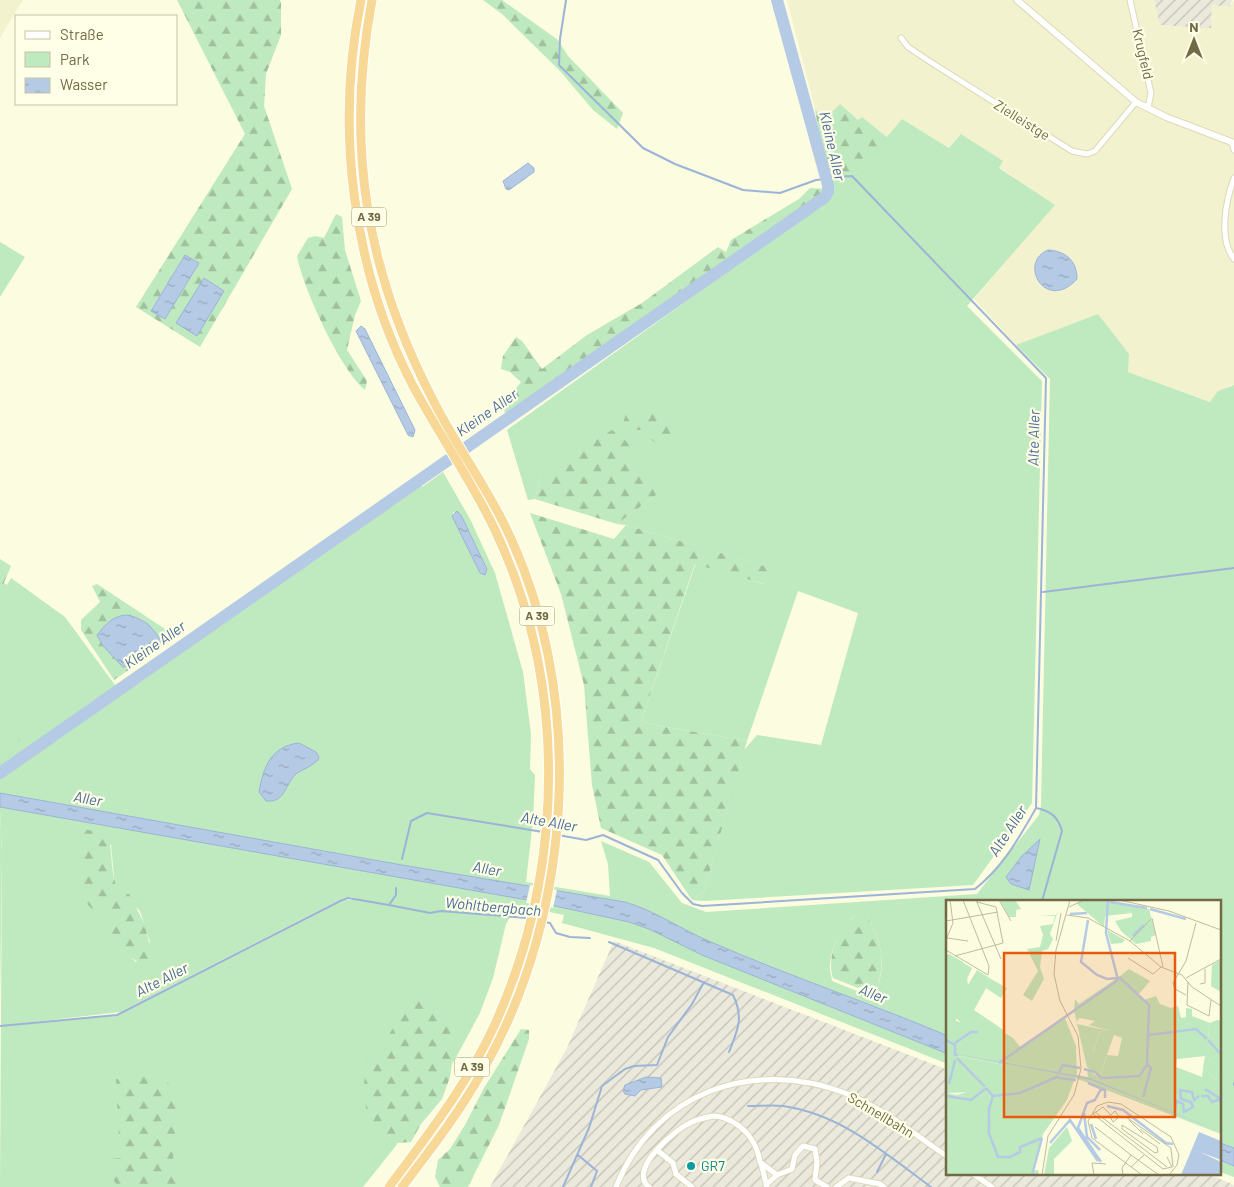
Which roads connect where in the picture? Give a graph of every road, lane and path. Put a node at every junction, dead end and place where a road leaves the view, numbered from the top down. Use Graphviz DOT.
graph roads {
  1 [pos="361,0"];
  2 [pos="372,0"];
  3 [pos="1017,0"];
  4 [pos="1130,0"];
  5 [pos="901,38"];
  6 [pos="1136,102"];
  7 [pos="1148,108"];
  8 [pos="1233,142"];
  9 [pos="1234,150"];
  10 [pos="1234,178"];
  11 [pos="1234,259"];
  12 [pos="657,1150"];
  13 [pos="946,1156"];
  14 [pos="760,1162"];
  15 [pos="973,1174"];
  16 [pos="777,1175"];
  17 [pos="766,1186"];
  18 [pos="389,1187"];
  19 [pos="402,1187"];
  20 [pos="616,1187"];
  21 [pos="649,1187"];
  22 [pos="692,1187"];
  23 [pos="827,1187"];
  24 [pos="836,1187"];
  25 [pos="884,1187"];
  26 [pos="992,1187"];
  1 -- 18 [label="highway, A 39"];
  2 -- 19 [label="highway, A 39"];
  3 -- 6 [label="street"];
  4 -- 7 [label="street, Krugfeld"];
  5 -- 6 [label="street, Zielleistge"];
  6 -- 7 [label="street"];
  7 -- 8 [label="street"];
  8 -- 9 [label="street"];
  10 -- 11 [label="street"];
  12 -- 14 [label="street"];
  12 -- 21 [label="street"];
  12 -- 22 [label="street"];
  13 -- 20 [label="street, Schnellbahn"];
  14 -- 16 [label="street"];
  14 -- 17 [label="street"];
  15 -- 26 [label="street"];
  16 -- 17 [label="street"];
  16 -- 23 [label="street"];
  24 -- 25 [label="street"];
}
